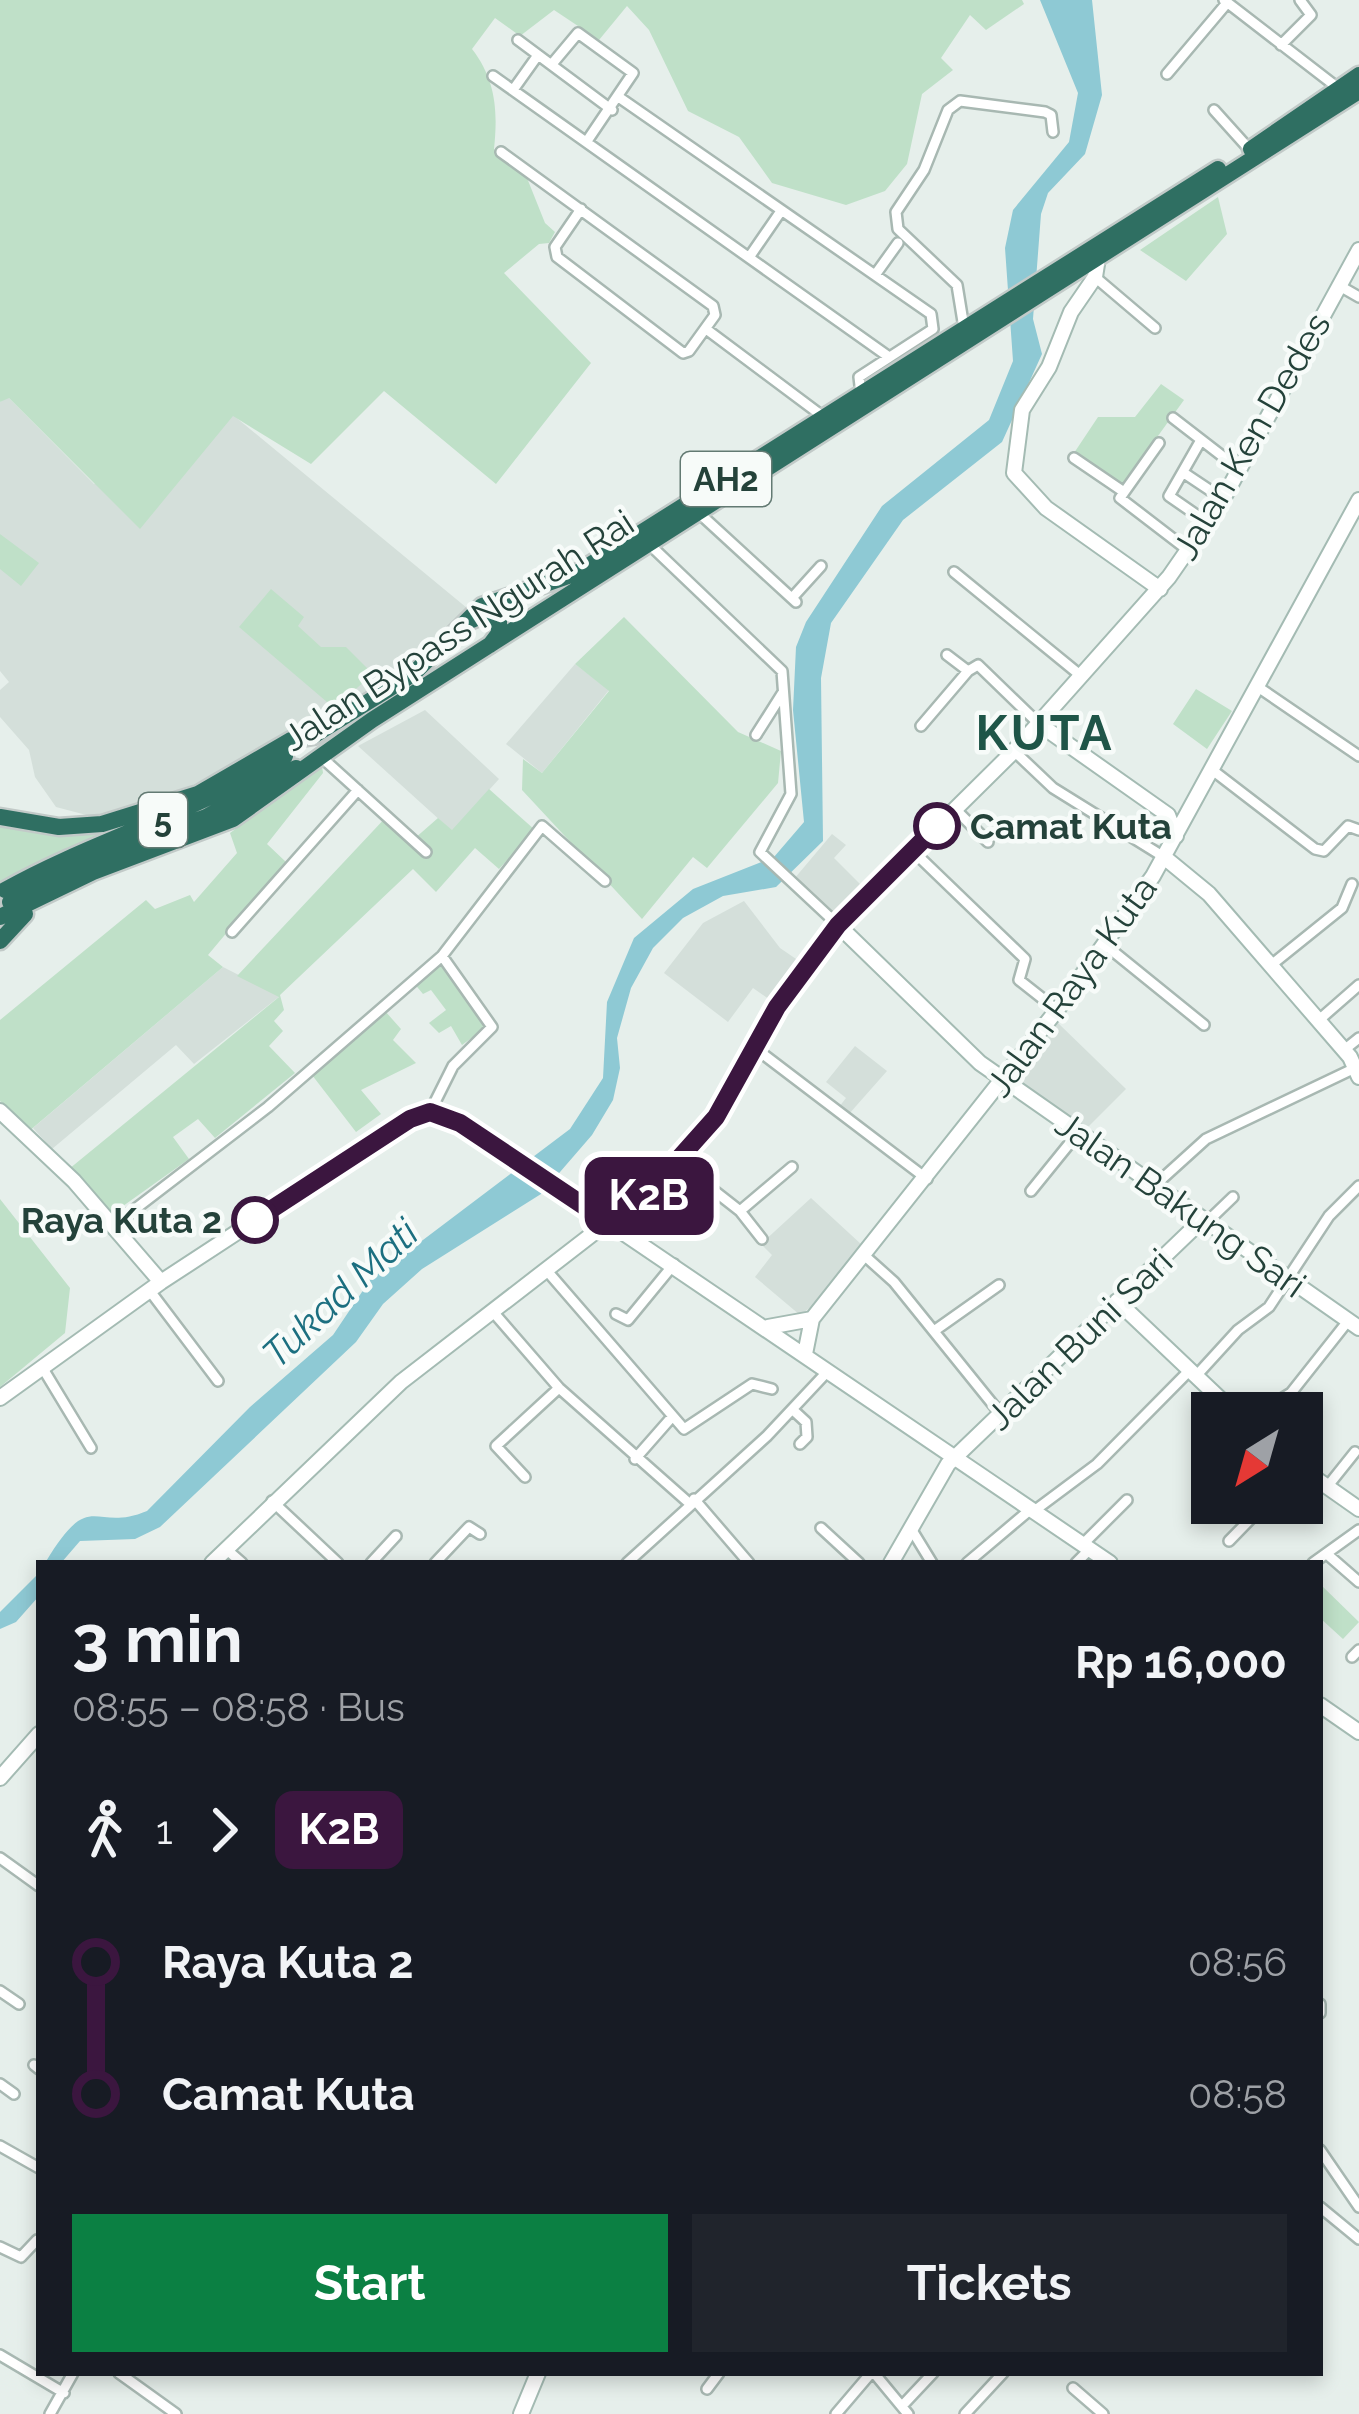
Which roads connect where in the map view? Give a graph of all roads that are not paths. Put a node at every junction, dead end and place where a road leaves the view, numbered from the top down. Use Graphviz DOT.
graph roads {
  1 [pos="1300,0"];
  2 [pos="1225,2"];
  3 [pos="1313,5"];
  4 [pos="518,40"];
  5 [pos="1281,45"];
  6 [pos="538,55"];
  7 [pos="552,64"];
  8 [pos="1167,74"];
  9 [pos="1359,75"];
  10 [pos="493,76"];
  11 [pos="1339,89"];
  12 [pos="513,90"];
  13 [pos="1359,91"];
  14 [pos="620,98"];
  15 [pos="612,110"];
  16 [pos="1214,110"];
  17 [pos="1053,132"];
  18 [pos="587,141"];
  19 [pos="1250,150"];
  20 [pos="501,152"];
  21 [pos="581,208"];
  22 [pos="781,211"];
  23 [pos="1134,228"];
  24 [pos="898,243"];
  25 [pos="1359,250"];
  26 [pos="750,256"];
  27 [pos="1097,267"];
  28 [pos="875,275"];
  29 [pos="1338,285"];
  30 [pos="1041,288"];
  31 [pos="1359,297"];
  32 [pos="994,318"];
  33 [pos="964,328"];
  34 [pos="1155,328"];
  35 [pos="706,329"];
  36 [pos="890,357"];
  37 [pos="861,394"];
  38 [pos="825,418"];
  39 [pos="1173,418"];
  40 [pos="1202,440"];
  41 [pos="1159,443"];
  42 [pos="1074,458"];
  43 [pos="1239,469"];
  44 [pos="1184,472"];
  45 [pos="1124,491"];
  46 [pos="1223,499"];
  47 [pos="1359,500"];
  48 [pos="698,513"];
  49 [pos="1208,523"];
  50 [pos="650,544"];
  51 [pos="1189,551"];
  52 [pos="821,566"];
  53 [pos="954,572"];
  54 [pos="1160,589"];
  55 [pos="456,630"];
  56 [pos="947,655"];
  57 [pos="480,656"];
  58 [pos="968,671"];
  59 [pos="1080,675"];
  60 [pos="1258,687"];
  61 [pos="782,692"];
  62 [pos="1040,724"];
  63 [pos="921,725"];
  64 [pos="756,735"];
  65 [pos="313,736"];
  66 [pos="1013,751"];
  67 [pos="1359,754"];
  68 [pos="319,755"];
  69 [pos="302,766"];
  70 [pos="1211,769"];
  71 [pos="358,790"];
  72 [pos="955,809"];
  73 [pos="1188,814"];
  74 [pos="1168,815"];
  75 [pos="0,817"];
  76 [pos="1359,830"];
  77 [pos="1176,836"];
  78 [pos="988,842"];
  79 [pos="910,849"];
  80 [pos="426,852"];
  81 [pos="1164,857"];
  82 [pos="605,881"];
  83 [pos="1352,884"];
  84 [pos="40,902"];
  85 [pos="5,903"];
  86 [pos="838,925"];
  87 [pos="232,932"];
  88 [pos="0,941"];
  89 [pos="1104,944"];
  90 [pos="442,956"];
  91 [pos="1270,966"];
  92 [pos="1359,986"];
  93 [pos="1057,1010"];
  94 [pos="1319,1020"];
  95 [pos="1204,1025"];
  96 [pos="1359,1038"];
  97 [pos="755,1048"];
  98 [pos="1344,1050"];
  99 [pos="1357,1072"];
  100 [pos="1004,1078"];
  101 [pos="0,1111"];
  102 [pos="430,1112"];
  103 [pos="1078,1133"];
  104 [pos="680,1163"];
  105 [pos="792,1167"];
  106 [pos="927,1179"];
  107 [pos="1359,1186"];
  108 [pos="1153,1187"];
  109 [pos="1031,1191"];
  110 [pos="1233,1197"];
  111 [pos="740,1211"];
  112 [pos="1204,1222"];
  113 [pos="612,1225"];
  114 [pos="113,1226"];
  115 [pos="761,1239"];
  116 [pos="865,1256"];
  117 [pos="674,1264"];
  118 [pos="548,1273"];
  119 [pos="1287,1279"];
  120 [pos="999,1285"];
  121 [pos="156,1286"];
  122 [pos="1117,1301"];
  123 [pos="494,1313"];
  124 [pos="616,1314"];
  125 [pos="812,1319"];
  126 [pos="1354,1325"];
  127 [pos="768,1328"];
  128 [pos="934,1331"];
  129 [pos="805,1354"];
  130 [pos="43,1367"];
  131 [pos="828,1371"];
  132 [pos="1192,1374"];
  133 [pos="218,1381"];
  134 [pos="559,1388"];
  135 [pos="772,1389"];
  136 [pos="1212,1392"];
  137 [pos="1292,1392"];
  138 [pos="0,1398"];
  139 [pos="793,1410"];
  140 [pos="999,1412"];
  141 [pos="671,1418"];
  142 [pos="929,1442"];
  143 [pos="800,1444"];
  144 [pos="91,1448"];
  145 [pos="1355,1452"];
  146 [pos="956,1458"];
  147 [pos="635,1459"];
  148 [pos="525,1477"];
  149 [pos="938,1477"];
  150 [pos="1323,1484"];
  151 [pos="1327,1487"];
  152 [pos="1127,1500"];
  153 [pos="272,1501"];
  154 [pos="692,1501"];
  155 [pos="1359,1509"];
  156 [pos="1032,1510"];
  157 [pos="1245,1524"];
  158 [pos="910,1527"];
  159 [pos="821,1528"];
  160 [pos="1359,1531"];
  161 [pos="480,1534"];
  162 [pos="396,1536"];
  163 [pos="1228,1540"];
  164 [pos="1086,1547"];
  165 [pos="226,1549"];
  166 [pos="640,1552"];
  167 [pos="1328,1555"];
  168 [pos="215,1560"];
  169 [pos="239,1560"];
  170 [pos="335,1560"];
  171 [pos="374,1560"];
  172 [pos="438,1560"];
  173 [pos="631,1560"];
  174 [pos="647,1560"];
  175 [pos="746,1560"];
  176 [pos="856,1560"];
  177 [pos="893,1560"];
  178 [pos="930,1560"];
  179 [pos="971,1560"];
  180 [pos="1078,1560"];
  181 [pos="1106,1560"];
  182 [pos="1319,1560"];
  183 [pos="1359,1582"];
  184 [pos="1323,1707"];
  185 [pos="1359,1732"];
  186 [pos="36,1737"];
  187 [pos="2,1770"];
  188 [pos="0,1858"];
  189 [pos="36,1884"];
  190 [pos="0,1991"];
  191 [pos="19,2004"];
  192 [pos="0,2084"];
  193 [pos="14,2094"];
  194 [pos="0,2146"];
  195 [pos="1323,2154"];
  196 [pos="36,2166"];
  197 [pos="1359,2206"];
  198 [pos="1323,2209"];
  199 [pos="1359,2239"];
  200 [pos="36,2241"];
  201 [pos="0,2247"];
  202 [pos="0,2355"];
  203 [pos="72,2376"];
  204 [pos="123,2376"];
  205 [pos="537,2376"];
  206 [pos="717,2376"];
  207 [pos="869,2376"];
  208 [pos="875,2376"];
  209 [pos="931,2376"];
  210 [pos="1000,2376"];
  211 [pos="1073,2388"];
  212 [pos="707,2389"];
  213 [pos="64,2393"];
  214 [pos="905,2410"];
  215 [pos="50,2414"];
  216 [pos="176,2414"];
  217 [pos="521,2414"];
  218 [pos="836,2414"];
  219 [pos="965,2414"];
  220 [pos="1103,2414"];
  1 -- 3 [label="street"];
  2 -- 5 [label="street"];
  2 -- 8 [label="street"];
  3 -- 5 [label="street"];
  4 -- 6 [label="street"];
  5 -- 11 [label="street"];
  6 -- 7 [label="street"];
  6 -- 12 [label="street"];
  7 -- 14 [label="street"];
  7 -- 15 [label="street"];
  9 -- 11 [label="highway, Jalan Bypass Ngurah Rai / AH2"];
  10 -- 12 [label="street"];
  11 -- 19 [label="highway, Jalan Bypass Ngurah Rai / AH2"];
  12 -- 18 [label="street"];
  13 -- 23 [label="highway, Jalan Bypass Ngurah Rai / AH2"];
  14 -- 15 [label="street"];
  14 -- 22 [label="street"];
  15 -- 18 [label="street"];
  16 -- 19 [label="street"];
  17 -- 33 [label="street"];
  18 -- 26 [label="street"];
  19 -- 23 [label="highway, Jalan Bypass Ngurah Rai / AH2"];
  20 -- 21 [label="street"];
  21 -- 35 [label="street"];
  21 -- 35 [label="street"];
  22 -- 26 [label="street"];
  22 -- 28 [label="street"];
  23 -- 27 [label="highway, Jalan Bypass Ngurah Rai / AH2"];
  23 -- 30 [label="highway, Jalan Bypass Ngurah Rai / AH2"];
  24 -- 28 [label="street"];
  25 -- 29 [label="main road, Jalan Ken Dedes"];
  26 -- 36 [label="street"];
  27 -- 30 [label="highway, Jalan Bypass Ngurah Rai / AH2"];
  27 -- 34 [label="street"];
  27 -- 54 [label="main road"];
  28 -- 36 [label="street"];
  29 -- 31 [label="street"];
  29 -- 43 [label="main road, Jalan Ken Dedes"];
  30 -- 32 [label="highway, Jalan Bypass Ngurah Rai / AH2"];
  32 -- 33 [label="highway, Jalan Bypass Ngurah Rai / AH2"];
  32 -- 48 [label="highway, Jalan Bypass Ngurah Rai / AH2"];
  33 -- 37 [label="highway, Jalan Bypass Ngurah Rai / AH2"];
  35 -- 38 [label="street"];
  36 -- 37 [label="street"];
  37 -- 38 [label="highway, Jalan Bypass Ngurah Rai / AH2"];
  38 -- 55 [label="highway, Jalan Bypass Ngurah Rai / AH2"];
  39 -- 40 [label="street"];
  40 -- 43 [label="street"];
  40 -- 44 [label="street"];
  41 -- 45 [label="street"];
  42 -- 45 [label="street"];
  43 -- 46 [label="main road, Jalan Ken Dedes"];
  44 -- 46 [label="street"];
  44 -- 49 [label="street"];
  45 -- 51 [label="street"];
  46 -- 49 [label="main road, Jalan Ken Dedes"];
  47 -- 60 [label="main road, Jalan Raya Kuta"];
  48 -- 50 [label="highway, Jalan Bypass Ngurah Rai / AH2"];
  48 -- 52 [label="street"];
  49 -- 51 [label="main road, Jalan Ken Dedes"];
  50 -- 57 [label="highway, Jalan Bypass Ngurah Rai / AH2"];
  50 -- 61 [label="street"];
  51 -- 54 [label="main road, Jalan Ken Dedes"];
  53 -- 59 [label="street"];
  54 -- 59 [label="main road, Jalan Ken Dedes"];
  55 -- 57 [label="highway"];
  55 -- 65 [label="highway, Jalan Bypass Ngurah Rai / AH2"];
  56 -- 58 [label="street"];
  57 -- 68 [label="highway, Jalan Bypass Ngurah Rai / AH2"];
  58 -- 62 [label="street"];
  58 -- 63 [label="street"];
  59 -- 62 [label="main road, Jalan Ken Dedes"];
  60 -- 67 [label="street"];
  60 -- 70 [label="main road, Jalan Raya Kuta"];
  61 -- 64 [label="street"];
  61 -- 86 [label="street"];
  62 -- 66 [label="main road, Jalan Ken Dedes"];
  62 -- 74 [label="main road"];
  65 -- 75 [label="highway, Jalan Bypass Ngurah Rai"];
  65 -- 85 [label="highway, 5"];
  66 -- 72 [label="main road, Jalan Ken Dedes"];
  66 -- 81 [label="street"];
  68 -- 69 [label="highway, Jalan Bypass Ngurah Rai / AH2"];
  68 -- 71 [label="street"];
  69 -- 84 [label="highway, Jalan Bypass Ngurah Rai"];
  69 -- 85 [label="highway, 5"];
  70 -- 73 [label="main road, Jalan Raya Kuta"];
  70 -- 76 [label="street"];
  71 -- 80 [label="street"];
  71 -- 87 [label="street"];
  72 -- 78 [label="street"];
  72 -- 79 [label="main road, Jalan Ken Dedes"];
  73 -- 74 [label="main road"];
  73 -- 77 [label="main road, Jalan Raya Kuta"];
  74 -- 77 [label="main road"];
  77 -- 81 [label="main road, Jalan Raya Kuta"];
  79 -- 86 [label="main road, Jalan Ken Dedes"];
  79 -- 93 [label="street"];
  81 -- 89 [label="main road, Jalan Raya Kuta"];
  81 -- 91 [label="main road"];
  82 -- 90 [label="street"];
  83 -- 91 [label="street"];
  84 -- 85 [label="highway, Jalan Bypass Ngurah Rai"];
  84 -- 88 [label="highway"];
  86 -- 97 [label="main road, Jalan Ken Dedes"];
  86 -- 100 [label="main road, Jalan Bakung Sari"];
  89 -- 93 [label="main road, Jalan Raya Kuta"];
  89 -- 95 [label="street"];
  90 -- 102 [label="street"];
  90 -- 114 [label="street"];
  91 -- 94 [label="main road"];
  92 -- 94 [label="street"];
  93 -- 100 [label="main road, Jalan Raya Kuta"];
  94 -- 98 [label="main road"];
  96 -- 98 [label="street"];
  97 -- 104 [label="main road, Jalan Ken Dedes"];
  97 -- 106 [label="street"];
  98 -- 99 [label="main road"];
  99 -- 108 [label="street"];
  100 -- 103 [label="main road, Jalan Bakung Sari"];
  100 -- 106 [label="main road, Jalan Raya Kuta"];
  101 -- 114 [label="main road"];
  102 -- 113 [label="main road"];
  102 -- 121 [label="main road"];
  103 -- 108 [label="main road, Jalan Bakung Sari"];
  103 -- 109 [label="street"];
  104 -- 111 [label="street"];
  104 -- 113 [label="main road, Jalan Ken Dedes"];
  105 -- 111 [label="street"];
  106 -- 116 [label="main road, Jalan Raya Kuta"];
  107 -- 119 [label="street"];
  108 -- 112 [label="main road, Jalan Bakung Sari"];
  110 -- 112 [label="street"];
  111 -- 115 [label="street"];
  112 -- 119 [label="main road, Jalan Bakung Sari"];
  112 -- 122 [label="main road, Jalan Buni Sari"];
  113 -- 117 [label="main road"];
  113 -- 118 [label="main road, Jalan Ken Dedes"];
  114 -- 121 [label="main road"];
  116 -- 125 [label="main road, Jalan Raya Kuta"];
  116 -- 128 [label="street"];
  117 -- 124 [label="street"];
  117 -- 127 [label="main road"];
  118 -- 123 [label="main road, Jalan Ken Dedes"];
  118 -- 141 [label="street"];
  119 -- 126 [label="main road, Jalan Bakung Sari"];
  119 -- 132 [label="street"];
  120 -- 128 [label="street"];
  121 -- 130 [label="main road"];
  121 -- 133 [label="street"];
  122 -- 132 [label="main road"];
  122 -- 140 [label="main road, Jalan Buni Sari"];
  123 -- 134 [label="street"];
  123 -- 153 [label="main road, Jalan Ken Dedes"];
  125 -- 127 [label="main road"];
  125 -- 129 [label="main road, Jalan Raya Kuta"];
  126 -- 137 [label="street"];
  127 -- 129 [label="main road"];
  128 -- 140 [label="street"];
  129 -- 131 [label="main road"];
  130 -- 138 [label="main road"];
  130 -- 144 [label="street"];
  131 -- 139 [label="street"];
  131 -- 142 [label="main road"];
  132 -- 136 [label="main road"];
  132 -- 156 [label="street"];
  134 -- 147 [label="street"];
  134 -- 148 [label="street"];
  135 -- 141 [label="street"];
  139 -- 143 [label="street"];
  139 -- 154 [label="street"];
  140 -- 146 [label="main road, Jalan Buni Sari"];
  141 -- 147 [label="street"];
  142 -- 146 [label="main road"];
  142 -- 149 [label="main road"];
  145 -- 151 [label="street"];
  146 -- 149 [label="main road, Jalan Buni Sari"];
  146 -- 156 [label="main road"];
  147 -- 154 [label="street"];
  149 -- 158 [label="main road, Jalan Buni Sari"];
  150 -- 151 [label="main road"];
  151 -- 155 [label="main road"];
  152 -- 164 [label="street"];
  153 -- 165 [label="main road, Jalan Ken Dedes"];
  153 -- 170 [label="street"];
  154 -- 166 [label="street"];
  154 -- 175 [label="street"];
  156 -- 164 [label="main road"];
  156 -- 179 [label="street"];
  157 -- 163 [label="street"];
  158 -- 177 [label="main road, Jalan Buni Sari"];
  158 -- 178 [label="street"];
  159 -- 176 [label="street"];
  160 -- 167 [label="street"];
  161 -- 172 [label="street"];
  162 -- 171 [label="street"];
  164 -- 180 [label="street"];
  164 -- 181 [label="main road"];
  165 -- 168 [label="main road, Jalan Ken Dedes"];
  165 -- 169 [label="street"];
  166 -- 173 [label="street"];
  166 -- 174 [label="street"];
  167 -- 182 [label="street"];
  167 -- 183 [label="street"];
  184 -- 185 [label="main road"];
  186 -- 187 [label="main road"];
  188 -- 189 [label="street"];
  190 -- 191 [label="street"];
  192 -- 193 [label="street"];
  194 -- 196 [label="street"];
  195 -- 197 [label="street"];
  198 -- 199 [label="street"];
  200 -- 201 [label="street"];
  202 -- 213 [label="street"];
  203 -- 213 [label="street"];
  204 -- 216 [label="street"];
  205 -- 217 [label="main road"];
  206 -- 212 [label="street"];
  207 -- 218 [label="street"];
  208 -- 214 [label="street"];
  209 -- 214 [label="street"];
  210 -- 219 [label="street"];
  211 -- 220 [label="street"];
  213 -- 215 [label="street"];
}
